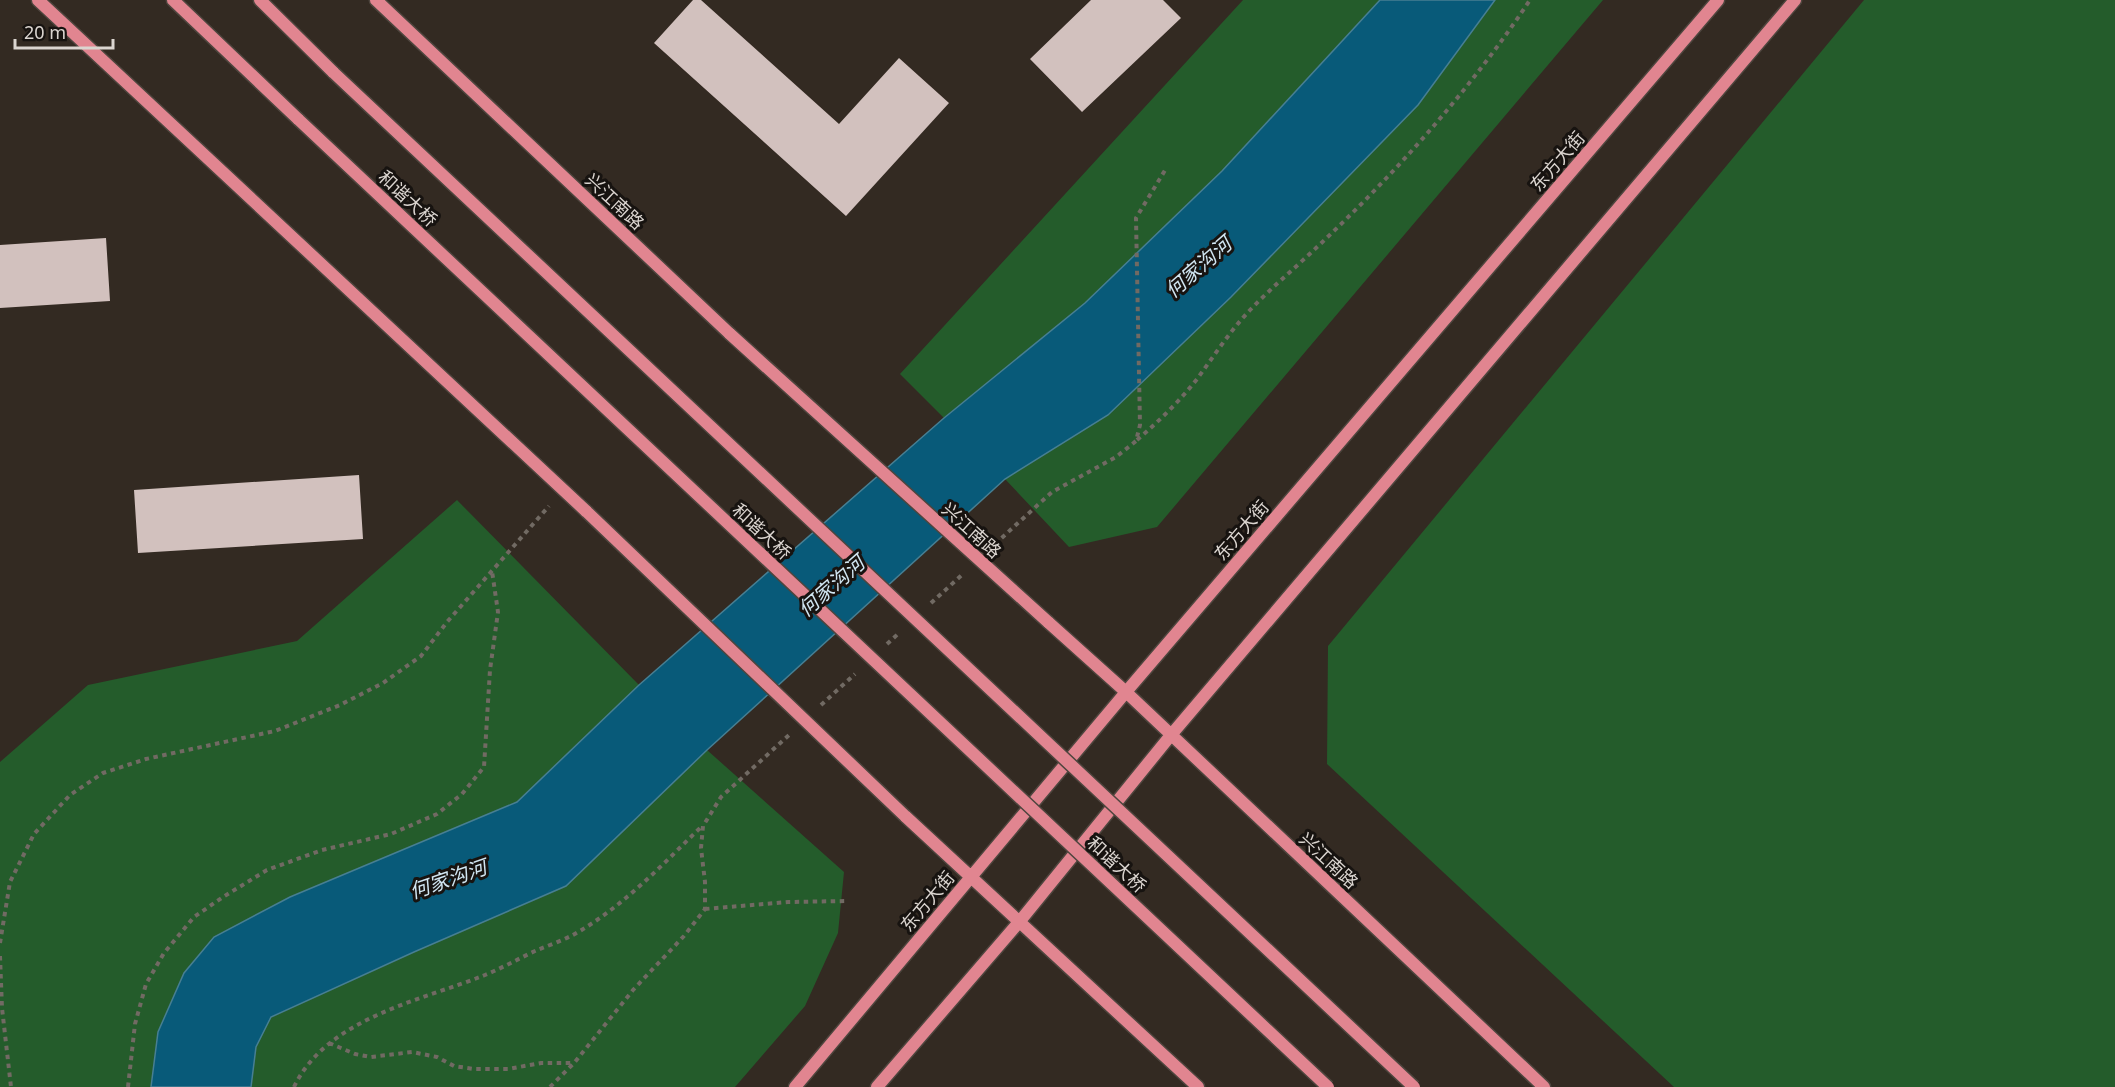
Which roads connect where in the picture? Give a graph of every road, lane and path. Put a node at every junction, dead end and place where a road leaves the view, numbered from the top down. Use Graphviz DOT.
graph roads {
  1 [pos="38,0"];
  2 [pos="173,0"];
  3 [pos="260,0"];
  4 [pos="376,0"];
  5 [pos="1530,0"];
  6 [pos="1718,0"];
  7 [pos="1795,0"];
  8 [pos="1167,168"];
  9 [pos="1140,402"];
  10 [pos="1136,441"];
  11 [pos="563,490"];
  12 [pos="492,571"];
  13 [pos="1126,692"];
  14 [pos="1171,735"];
  15 [pos="702,826"];
  16 [pos="970,876"];
  17 [pos="848,901"];
  18 [pos="705,909"];
  19 [pos="1020,921"];
  20 [pos="0,943"];
  21 [pos="0,956"];
  22 [pos="329,1043"];
  23 [pos="574,1064"];
  24 [pos="11,1087"];
  25 [pos="128,1087"];
  26 [pos="294,1087"];
  27 [pos="795,1087"];
  28 [pos="877,1087"];
  29 [pos="1198,1087"];
  30 [pos="1328,1087"];
  31 [pos="1414,1087"];
  32 [pos="1544,1087"];
  1 -- 11 [label="main road"];
  2 -- 30 [label="main road, 和谐大桥, bridge"];
  3 -- 31 [label="main road, bridge"];
  4 -- 13 [label="main road, 兴江南路, bridge"];
  5 -- 10 [label="path"];
  6 -- 13 [label="main road, 东方大街"];
  7 -- 14 [label="main road"];
  8 -- 9 [label="path"];
  11 -- 12 [label="path"];
  11 -- 16 [label="main road, bridge"];
  12 -- 20 [label="path"];
  12 -- 25 [label="path"];
  13 -- 14 [label="main road, 兴江南路"];
  13 -- 16 [label="main road, 东方大街"];
  14 -- 19 [label="main road"];
  14 -- 32 [label="main road, 兴江南路"];
  15 -- 22 [label="path"];
  16 -- 19 [label="main road"];
  16 -- 27 [label="main road, 东方大街"];
  17 -- 18 [label="path"];
  19 -- 28 [label="main road"];
  19 -- 29 [label="main road"];
  21 -- 24 [label="path"];
  22 -- 23 [label="path"];
  22 -- 26 [label="path"];
}
